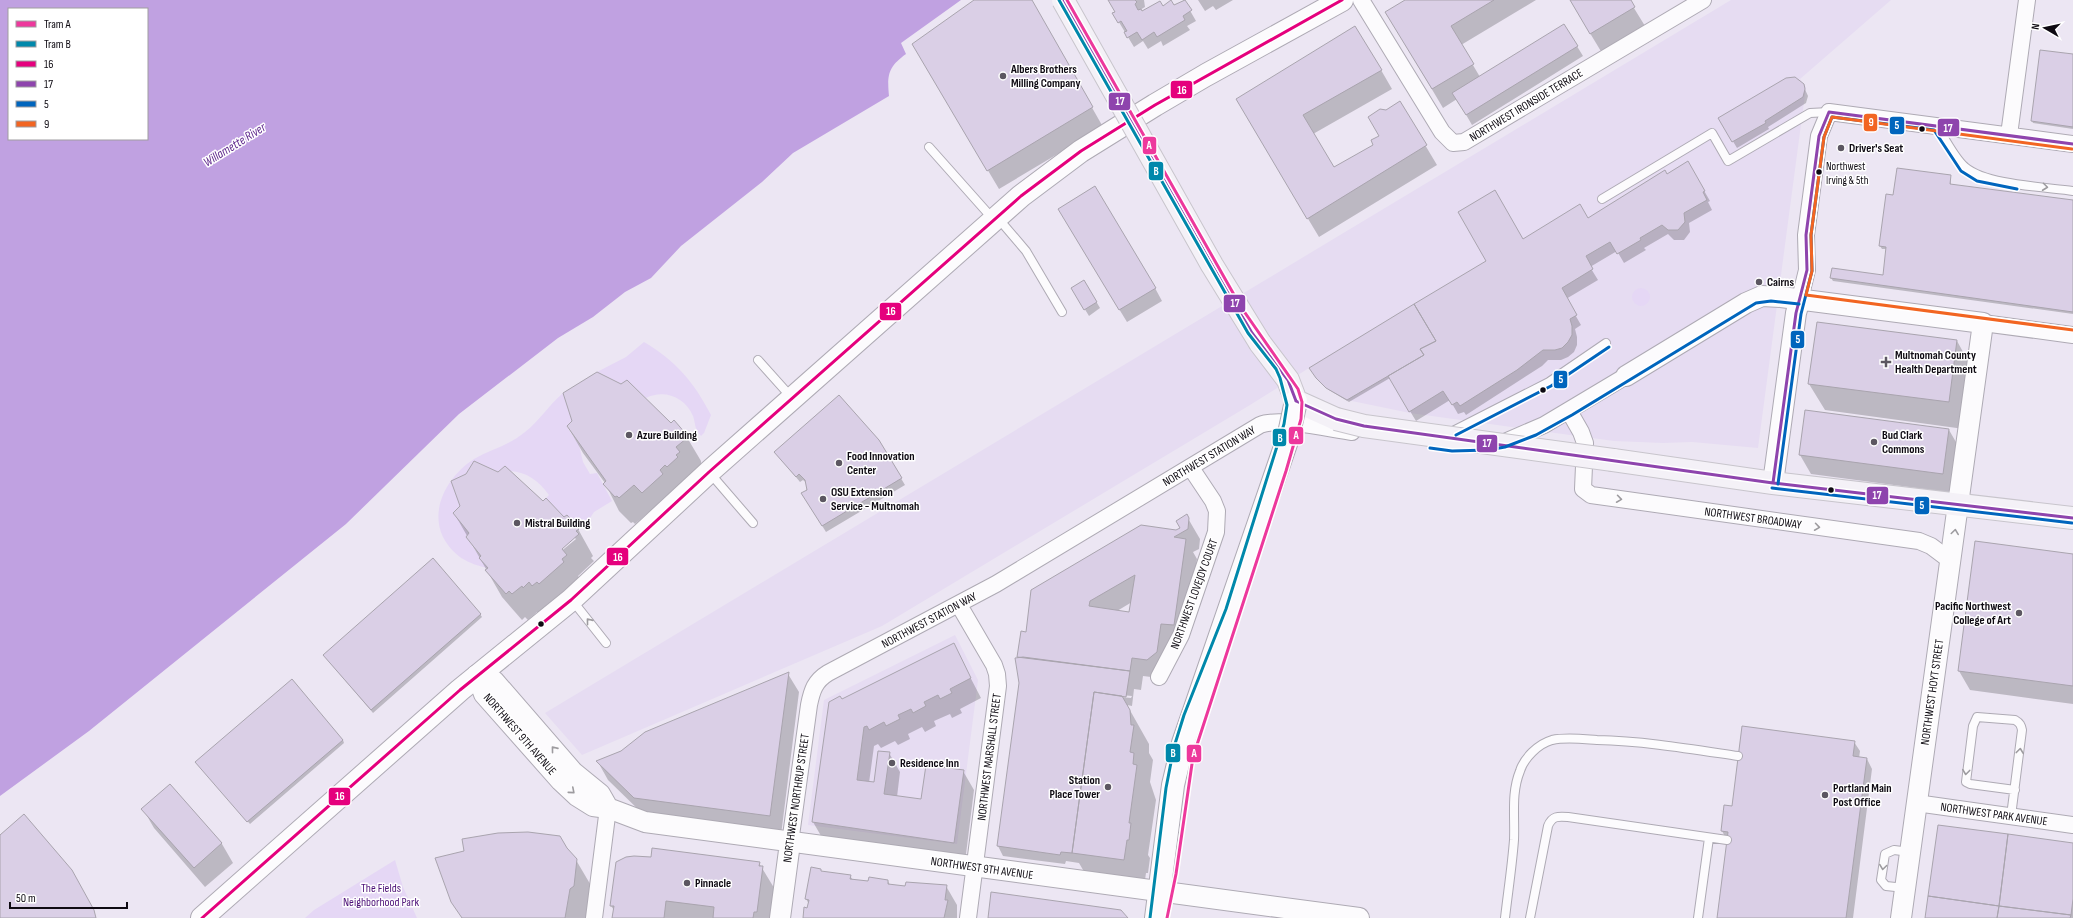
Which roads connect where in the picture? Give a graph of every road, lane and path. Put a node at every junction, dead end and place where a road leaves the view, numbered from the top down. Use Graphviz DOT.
graph roads {
  1 [pos="1063,0"];
  2 [pos="1342,0"];
  3 [pos="1361,0"];
  4 [pos="1702,0"];
  5 [pos="2027,0"];
  6 [pos="1829,112"];
  7 [pos="1937,125"];
  8 [pos="2009,135"];
  9 [pos="2073,144"];
  10 [pos="929,147"];
  11 [pos="2073,191"];
  12 [pos="1602,199"];
  13 [pos="995,218"];
  14 [pos="1800,299"];
  15 [pos="1062,312"];
  16 [pos="1983,323"];
  17 [pos="2073,335"];
  18 [pos="1606,343"];
  19 [pos="758,360"];
  20 [pos="1626,376"];
  21 [pos="792,398"];
  22 [pos="1296,401"];
  23 [pos="1569,411"];
  24 [pos="1431,443"];
  25 [pos="1191,468"];
  26 [pos="709,472"];
  27 [pos="1773,483"];
  28 [pos="1959,504"];
  29 [pos="2073,518"];
  30 [pos="753,523"];
  31 [pos="1951,561"];
  32 [pos="571,600"];
  33 [pos="959,605"];
  34 [pos="606,643"];
  35 [pos="478,676"];
  36 [pos="1159,677"];
  37 [pos="818,680"];
  38 [pos="1738,756"];
  39 [pos="2015,790"];
  40 [pos="1916,803"];
  41 [pos="608,808"];
  42 [pos="2011,816"];
  43 [pos="2073,825"];
  44 [pos="1709,838"];
  45 [pos="1727,840"];
  46 [pos="790,843"];
  47 [pos="975,866"];
  48 [pos="1160,892"];
  49 [pos="202,918"];
  50 [pos="594,918"];
  51 [pos="780,918"];
  52 [pos="968,918"];
  53 [pos="1156,918"];
  54 [pos="1359,918"];
  55 [pos="1505,918"];
  56 [pos="1530,918"];
  57 [pos="1698,918"];
  58 [pos="1901,918"];
  1 -- 22 [label="main road, bridge"];
  2 -- 13 [label="main road"];
  3 -- 4 [label="street, NORTHWEST IRONSIDE TERRACE"];
  5 -- 8 [label="street"];
  6 -- 7 [label="street"];
  6 -- 12 [label="lane"];
  6 -- 14 [label="street"];
  7 -- 8 [label="street"];
  7 -- 11 [label="lane, one-way"];
  8 -- 9 [label="street"];
  10 -- 13 [label="lane"];
  13 -- 15 [label="lane"];
  13 -- 21 [label="main road"];
  14 -- 16 [label="street, NORTHWEST STATION WAY"];
  14 -- 20 [label="street, NORTHWEST STATION WAY"];
  14 -- 27 [label="street"];
  16 -- 17 [label="street"];
  16 -- 28 [label="street, NORTHWEST HOYT STREET"];
  18 -- 24 [label="lane"];
  19 -- 21 [label="lane"];
  20 -- 23 [label="street, NORTHWEST STATION WAY"];
  21 -- 26 [label="main road"];
  22 -- 27 [label="main road, bridge"];
  22 -- 48 [label="main road, bridge"];
  23 -- 24 [label="street, NORTHWEST STATION WAY"];
  23 -- 31 [label="street, NORTHWEST BROADWAY, one-way"];
  24 -- 25 [label="street, NORTHWEST STATION WAY"];
  25 -- 33 [label="street, NORTHWEST STATION WAY"];
  25 -- 36 [label="street, NORTHWEST LOVEJOY COURT"];
  26 -- 30 [label="lane"];
  26 -- 32 [label="main road"];
  27 -- 28 [label="main road"];
  28 -- 29 [label="main road"];
  31 -- 28 [label="street, NORTHWEST HOYT STREET, one-way"];
  31 -- 40 [label="street, NORTHWEST HOYT STREET"];
  34 -- 32 [label="lane, one-way"];
  32 -- 35 [label="main road"];
  33 -- 37 [label="street, NORTHWEST STATION WAY"];
  33 -- 47 [label="street, NORTHWEST MARSHALL STREET"];
  35 -- 41 [label="street, NORTHWEST 9TH AVENUE"];
  35 -- 49 [label="main road"];
  37 -- 46 [label="street, NORTHWEST NORTHRUP STREET"];
  38 -- 55 [label="lane"];
  39 -- 39 [label="lane, one-way"];
  39 -- 42 [label="lane"];
  40 -- 42 [label="street, NORTHWEST PARK AVENUE"];
  40 -- 58 [label="street, NORTHWEST HOYT STREET"];
  41 -- 46 [label="street, NORTHWEST 9TH AVENUE"];
  41 -- 50 [label="street"];
  42 -- 43 [label="street, NORTHWEST PARK AVENUE"];
  44 -- 45 [label="lane"];
  44 -- 56 [label="lane"];
  44 -- 57 [label="lane"];
  46 -- 47 [label="street, NORTHWEST 9TH AVENUE"];
  46 -- 51 [label="street, NORTHWEST NORTHRUP STREET"];
  47 -- 48 [label="street, NORTHWEST 9TH AVENUE"];
  47 -- 52 [label="street, NORTHWEST MARSHALL STREET"];
  48 -- 53 [label="main road"];
  48 -- 54 [label="street, NORTHWEST 9TH AVENUE"];
}
